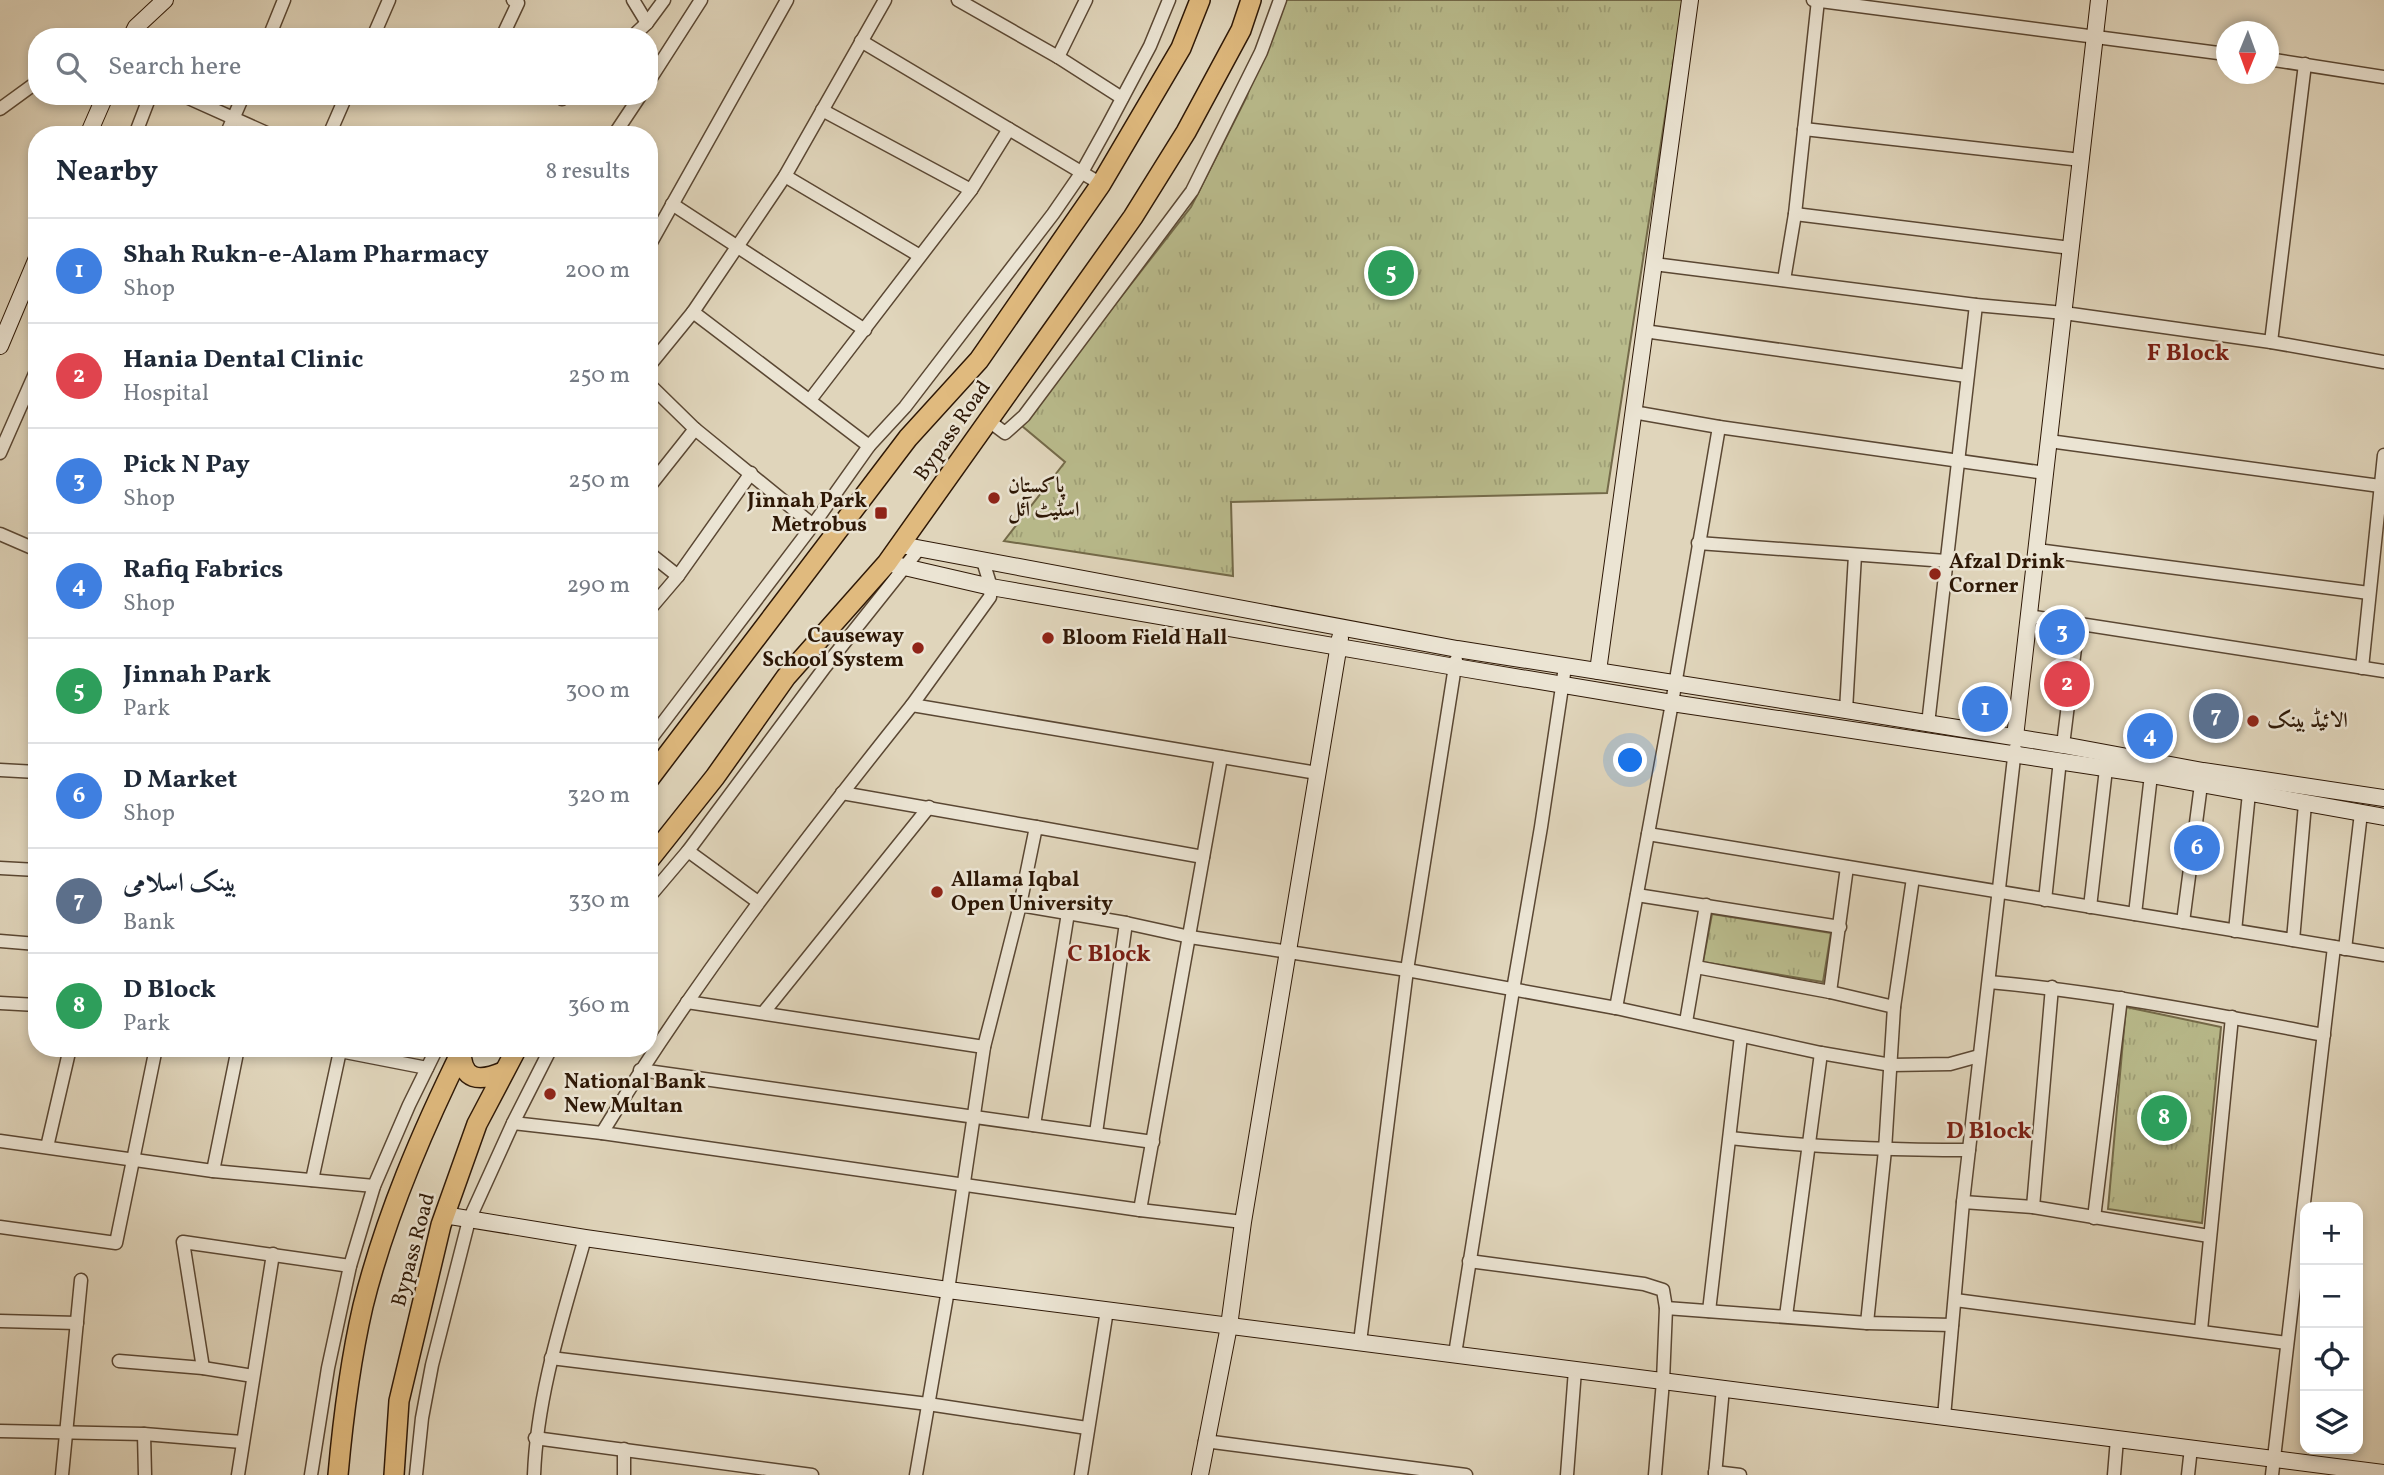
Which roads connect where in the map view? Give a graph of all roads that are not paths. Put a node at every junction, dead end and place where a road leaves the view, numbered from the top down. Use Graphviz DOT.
graph roads {
  1 [pos="164,0"];
  2 [pos="284,0"];
  3 [pos="389,0"];
  4 [pos="513,0"];
  5 [pos="632,0"];
  6 [pos="664,0"];
  7 [pos="701,0"];
  8 [pos="787,0"];
  9 [pos="885,0"];
  10 [pos="958,0"];
  11 [pos="1086,0"];
  12 [pos="1169,0"];
  13 [pos="1200,0"];
  14 [pos="1251,0"];
  15 [pos="1280,0"];
  16 [pos="1690,0"];
  17 [pos="1816,0"];
  18 [pos="2099,0"];
  19 [pos="647,23"];
  20 [pos="135,28"];
  21 [pos="273,28"];
  22 [pos="377,28"];
  23 [pos="506,28"];
  24 [pos="642,28"];
  25 [pos="2095,37"];
  26 [pos="861,41"];
  27 [pos="2216,53"];
  28 [pos="1058,57"];
  29 [pos="2279,60"];
  30 [pos="2305,64"];
  31 [pos="658,67"];
  32 [pos="2384,77"];
  33 [pos="28,89"];
  34 [pos="1122,98"];
  35 [pos="101,105"];
  36 [pos="147,105"];
  37 [pos="205,105"];
  38 [pos="239,105"];
  39 [pos="342,105"];
  40 [pos="634,105"];
  41 [pos="0,109"];
  42 [pos="822,110"];
  43 [pos="234,117"];
  44 [pos="92,126"];
  45 [pos="138,126"];
  46 [pos="230,126"];
  47 [pos="252,126"];
  48 [pos="333,126"];
  49 [pos="620,126"];
  50 [pos="1804,129"];
  51 [pos="1009,130"];
  52 [pos="2081,160"];
  53 [pos="1082,172"];
  54 [pos="785,176"];
  55 [pos="1101,184"];
  56 [pos="971,190"];
  57 [pos="672,204"];
  58 [pos="1795,214"];
  59 [pos="658,230"];
  60 [pos="739,247"];
  61 [pos="2071,248"];
  62 [pos="920,256"];
  63 [pos="1654,264"];
  64 [pos="28,279"];
  65 [pos="1784,280"];
  66 [pos="1976,305"];
  67 [pos="693,312"];
  68 [pos="2064,313"];
  69 [pos="865,330"];
  70 [pos="1644,331"];
  71 [pos="2271,342"];
  72 [pos="0,345"];
  73 [pos="658,355"];
  74 [pos="2384,362"];
  75 [pos="1967,376"];
  76 [pos="28,389"];
  77 [pos="658,393"];
  78 [pos="810,400"];
  79 [pos="1633,412"];
  80 [pos="989,421"];
  81 [pos="1718,427"];
  82 [pos="695,429"];
  83 [pos="2049,442"];
  84 [pos="869,446"];
  85 [pos="0,453"];
  86 [pos="2384,455"];
  87 [pos="1958,461"];
  88 [pos="751,473"];
  89 [pos="2045,474"];
  90 [pos="658,476"];
  91 [pos="2381,486"];
  92 [pos="816,520"];
  93 [pos="838,529"];
  94 [pos="0,534"];
  95 [pos="1698,543"];
  96 [pos="28,546"];
  97 [pos="910,547"];
  98 [pos="2037,550"];
  99 [pos="1855,555"];
  100 [pos="658,561"];
  101 [pos="983,561"];
  102 [pos="1946,561"];
  103 [pos="896,566"];
  104 [pos="678,576"];
  105 [pos="991,587"];
  106 [pos="2369,593"];
  107 [pos="658,599"];
  108 [pos="2029,616"];
  109 [pos="2078,624"];
  110 [pos="1341,629"];
  111 [pos="1338,646"];
  112 [pos="1457,649"];
  113 [pos="1455,667"];
  114 [pos="2362,668"];
  115 [pos="1598,671"];
  116 [pos="2384,671"];
  117 [pos="1564,675"];
  118 [pos="1675,683"];
  119 [pos="1672,703"];
  120 [pos="912,705"];
  121 [pos="1846,710"];
  122 [pos="1928,724"];
  123 [pos="658,729"];
  124 [pos="2015,737"];
  125 [pos="2061,753"];
  126 [pos="2014,754"];
  127 [pos="1221,757"];
  128 [pos="658,767"];
  129 [pos="2106,769"];
  130 [pos="0,770"];
  131 [pos="28,772"];
  132 [pos="1317,773"];
  133 [pos="2151,775"];
  134 [pos="2202,778"];
  135 [pos="842,793"];
  136 [pos="2249,793"];
  137 [pos="2384,798"];
  138 [pos="2305,804"];
  139 [pos="929,807"];
  140 [pos="2361,813"];
  141 [pos="2384,817"];
  142 [pos="1036,827"];
  143 [pos="1648,834"];
  144 [pos="658,849"];
  145 [pos="688,851"];
  146 [pos="1203,857"];
  147 [pos="1847,867"];
  148 [pos="0,868"];
  149 [pos="28,870"];
  150 [pos="1913,878"];
  151 [pos="658,886"];
  152 [pos="2000,892"];
  153 [pos="1637,895"];
  154 [pos="2045,900"];
  155 [pos="758,902"];
  156 [pos="1020,905"];
  157 [pos="1706,905"];
  158 [pos="2090,907"];
  159 [pos="1068,913"];
  160 [pos="2136,914"];
  161 [pos="2183,922"];
  162 [pos="1126,923"];
  163 [pos="1840,927"];
  164 [pos="2235,931"];
  165 [pos="1190,937"];
  166 [pos="2293,940"];
  167 [pos="0,941"];
  168 [pos="28,943"];
  169 [pos="2339,948"];
  170 [pos="1288,951"];
  171 [pos="2384,956"];
  172 [pos="1696,967"];
  173 [pos="1407,970"];
  174 [pos="1989,982"];
  175 [pos="2052,987"];
  176 [pos="1513,990"];
  177 [pos="1830,992"];
  178 [pos="2120,998"];
  179 [pos="687,1002"];
  180 [pos="28,1005"];
  181 [pos="1,1006"];
  182 [pos="1894,1007"];
  183 [pos="1616,1008"];
  184 [pos="764,1012"];
  185 [pos="2232,1017"];
  186 [pos="1686,1022"];
  187 [pos="2324,1035"];
  188 [pos="1741,1036"];
  189 [pos="658,1044"];
  190 [pos="984,1047"];
  191 [pos="1821,1053"];
  192 [pos="1979,1056"];
  193 [pos="68,1057"];
  194 [pos="154,1057"];
  195 [pos="235,1057"];
  196 [pos="339,1057"];
  197 [pos="371,1057"];
  198 [pos="432,1057"];
  199 [pos="459,1057"];
  200 [pos="463,1057"];
  201 [pos="512,1057"];
  202 [pos="546,1057"];
  203 [pos="649,1057"];
  204 [pos="1891,1065"];
  205 [pos="427,1068"];
  206 [pos="640,1070"];
  207 [pos="503,1072"];
  208 [pos="443,1089"];
  209 [pos="484,1111"];
  210 [pos="972,1118"];
  211 [pos="513,1123"];
  212 [pos="1034,1125"];
  213 [pos="602,1133"];
  214 [pos="1096,1133"];
  215 [pos="1730,1138"];
  216 [pos="0,1142"];
  217 [pos="1153,1142"];
  218 [pos="47,1147"];
  219 [pos="1808,1147"];
  220 [pos="1885,1150"];
  221 [pos="1969,1150"];
  222 [pos="133,1159"];
  223 [pos="213,1171"];
  224 [pos="312,1180"];
  225 [pos="963,1185"];
  226 [pos="374,1186"];
  227 [pos="1963,1202"];
  228 [pos="2033,1207"];
  229 [pos="1140,1210"];
  230 [pos="444,1215"];
  231 [pos="2094,1218"];
  232 [pos="469,1220"];
  233 [pos="1243,1222"];
  234 [pos="0,1227"];
  235 [pos="2209,1236"];
  236 [pos="585,1238"];
  237 [pos="273,1254"];
  238 [pos="1469,1261"];
  239 [pos="350,1266"];
  240 [pos="81,1280"];
  241 [pos="948,1290"];
  242 [pos="1955,1300"];
  243 [pos="1666,1308"];
  244 [pos="1107,1310"];
  245 [pos="1709,1311"];
  246 [pos="1786,1316"];
  247 [pos="0,1321"];
  248 [pos="77,1323"];
  249 [pos="1867,1323"];
  250 [pos="1952,1325"];
  251 [pos="1229,1326"];
  252 [pos="2201,1330"];
  253 [pos="1360,1342"];
  254 [pos="2287,1343"];
  255 [pos="1455,1354"];
  256 [pos="551,1358"];
  257 [pos="119,1361"];
  258 [pos="203,1368"];
  259 [pos="1575,1370"];
  260 [pos="253,1376"];
  261 [pos="1663,1381"];
  262 [pos="1723,1388"];
  263 [pos="928,1404"];
  264 [pos="1944,1416"];
  265 [pos="1087,1428"];
  266 [pos="0,1431"];
  267 [pos="66,1433"];
  268 [pos="144,1434"];
  269 [pos="536,1438"];
  270 [pos="2117,1439"];
  271 [pos="1205,1441"];
  272 [pos="242,1442"];
  273 [pos="2191,1448"];
  274 [pos="624,1449"];
  275 [pos="713,1461"];
  276 [pos="2273,1467"];
  277 [pos="2384,1472"];
  278 [pos="1715,1473"];
  279 [pos="62,1475"];
  280 [pos="145,1475"];
  281 [pos="238,1475"];
  282 [pos="311,1475"];
  283 [pos="338,1475"];
  284 [pos="394,1475"];
  285 [pos="416,1475"];
  286 [pos="534,1475"];
  287 [pos="624,1475"];
  288 [pos="713,1475"];
  289 [pos="812,1475"];
  290 [pos="916,1475"];
  291 [pos="1081,1475"];
  292 [pos="1200,1475"];
  293 [pos="1466,1475"];
  294 [pos="1567,1475"];
  295 [pos="1655,1475"];
  296 [pos="1740,1475"];
  297 [pos="2114,1475"];
  298 [pos="2188,1475"];
  1 -- 20 [label="main road"];
  2 -- 21 [label="street"];
  3 -- 22 [label="street"];
  4 -- 23 [label="street"];
  5 -- 19 [label="street"];
  6 -- 19 [label="street"];
  7 -- 31 [label="street"];
  8 -- 57 [label="street"];
  9 -- 26 [label="street"];
  10 -- 28 [label="street"];
  11 -- 28 [label="street"];
  12 -- 34 [label="street"];
  13 -- 55 [label="main road"];
  14 -- 80 [label="main road, Bypass Road"];
  15 -- 80 [label="street"];
  16 -- 63 [label="main road"];
  17 -- 25 [label="street"];
  17 -- 50 [label="street"];
  18 -- 25 [label="main road"];
  19 -- 24 [label="street"];
  25 -- 27 [label="street"];
  25 -- 52 [label="main road"];
  26 -- 42 [label="street"];
  26 -- 51 [label="street"];
  28 -- 34 [label="street"];
  29 -- 30 [label="street"];
  30 -- 32 [label="street"];
  30 -- 71 [label="street"];
  33 -- 41 [label="street"];
  34 -- 53 [label="street"];
  35 -- 44 [label="main road"];
  36 -- 45 [label="street"];
  37 -- 43 [label="street"];
  38 -- 43 [label="street"];
  39 -- 48 [label="street"];
  40 -- 49 [label="street"];
  42 -- 54 [label="street"];
  42 -- 56 [label="street"];
  43 -- 46 [label="street"];
  43 -- 47 [label="street"];
  50 -- 52 [label="street"];
  50 -- 58 [label="street"];
  51 -- 53 [label="street"];
  51 -- 56 [label="street"];
  52 -- 61 [label="main road"];
  53 -- 55 [label="street"];
  53 -- 84 [label="street"];
  54 -- 60 [label="street"];
  54 -- 62 [label="street"];
  55 -- 93 [label="main road"];
  56 -- 62 [label="street"];
  57 -- 59 [label="street"];
  57 -- 60 [label="street"];
  58 -- 61 [label="street"];
  58 -- 65 [label="street"];
  60 -- 67 [label="street"];
  60 -- 69 [label="street"];
  61 -- 68 [label="main road"];
  62 -- 69 [label="street"];
  63 -- 65 [label="street"];
  63 -- 70 [label="main road"];
  64 -- 72 [label="main road"];
  65 -- 66 [label="street"];
  66 -- 68 [label="street"];
  66 -- 75 [label="street"];
  67 -- 73 [label="street"];
  67 -- 78 [label="street"];
  68 -- 71 [label="street"];
  68 -- 83 [label="main road"];
  69 -- 78 [label="street"];
  70 -- 75 [label="street"];
  70 -- 79 [label="main road"];
  71 -- 74 [label="street"];
  75 -- 87 [label="street"];
  76 -- 85 [label="street"];
  77 -- 82 [label="street"];
  78 -- 84 [label="street"];
  79 -- 81 [label="street"];
  79 -- 115 [label="main road"];
  80 -- 97 [label="main road, Bypass Road"];
  81 -- 87 [label="street"];
  81 -- 95 [label="street"];
  82 -- 88 [label="street"];
  82 -- 90 [label="street"];
  83 -- 89 [label="main road"];
  83 -- 91 [label="street"];
  84 -- 92 [label="street"];
  86 -- 91 [label="street"];
  87 -- 89 [label="street"];
  87 -- 102 [label="street"];
  88 -- 92 [label="street"];
  88 -- 104 [label="street"];
  89 -- 98 [label="main road"];
  91 -- 106 [label="street"];
  92 -- 93 [label="street"];
  92 -- 123 [label="street"];
  93 -- 128 [label="main road"];
  94 -- 96 [label="street"];
  95 -- 99 [label="street"];
  95 -- 118 [label="street"];
  97 -- 101 [label="main road"];
  97 -- 103 [label="main road, Bypass Road"];
  98 -- 106 [label="street"];
  98 -- 108 [label="main road"];
  99 -- 102 [label="street"];
  99 -- 121 [label="street"];
  100 -- 104 [label="street"];
  101 -- 105 [label="street"];
  101 -- 110 [label="main road"];
  102 -- 122 [label="street"];
  103 -- 105 [label="main road"];
  103 -- 144 [label="main road, Bypass Road"];
  103 -- 145 [label="street"];
  104 -- 107 [label="street"];
  105 -- 111 [label="main road"];
  105 -- 120 [label="street"];
  106 -- 114 [label="street"];
  108 -- 109 [label="street"];
  108 -- 124 [label="main road"];
  109 -- 114 [label="street"];
  109 -- 125 [label="street"];
  110 -- 111 [label="main road"];
  110 -- 112 [label="main road"];
  111 -- 113 [label="main road"];
  111 -- 132 [label="main road"];
  112 -- 113 [label="street"];
  112 -- 117 [label="main road"];
  113 -- 117 [label="main road"];
  113 -- 173 [label="street"];
  114 -- 116 [label="street"];
  115 -- 117 [label="main road"];
  115 -- 118 [label="main road"];
  117 -- 119 [label="main road"];
  117 -- 176 [label="street"];
  118 -- 119 [label="street"];
  118 -- 121 [label="main road"];
  119 -- 126 [label="main road"];
  119 -- 143 [label="street"];
  120 -- 127 [label="street"];
  120 -- 135 [label="street"];
  121 -- 122 [label="main road"];
  122 -- 124 [label="main road"];
  124 -- 125 [label="main road"];
  124 -- 126 [label="street"];
  125 -- 126 [label="main road"];
  125 -- 129 [label="main road"];
  125 -- 134 [label="main road"];
  125 -- 154 [label="street"];
  126 -- 152 [label="street"];
  127 -- 132 [label="street"];
  127 -- 146 [label="street"];
  129 -- 133 [label="main road"];
  129 -- 158 [label="street"];
  130 -- 131 [label="street"];
  132 -- 170 [label="main road"];
  133 -- 134 [label="main road"];
  133 -- 160 [label="street"];
  134 -- 136 [label="main road"];
  134 -- 137 [label="main road"];
  134 -- 161 [label="street"];
  135 -- 139 [label="street"];
  135 -- 155 [label="street"];
  136 -- 138 [label="main road"];
  136 -- 164 [label="street"];
  138 -- 140 [label="main road"];
  138 -- 166 [label="street"];
  139 -- 142 [label="street"];
  139 -- 184 [label="street"];
  140 -- 141 [label="main road"];
  140 -- 169 [label="street"];
  142 -- 146 [label="street"];
  142 -- 156 [label="street"];
  143 -- 147 [label="street"];
  143 -- 153 [label="street"];
  145 -- 151 [label="street"];
  145 -- 155 [label="street"];
  146 -- 165 [label="street"];
  147 -- 150 [label="street"];
  147 -- 163 [label="street"];
  148 -- 149 [label="street"];
  150 -- 152 [label="street"];
  150 -- 182 [label="street"];
  152 -- 154 [label="street"];
  152 -- 174 [label="street"];
  153 -- 157 [label="street"];
  153 -- 183 [label="street"];
  154 -- 158 [label="street"];
  155 -- 179 [label="street"];
  156 -- 159 [label="street"];
  156 -- 190 [label="street"];
  157 -- 163 [label="street"];
  157 -- 172 [label="street"];
  158 -- 160 [label="street"];
  159 -- 162 [label="street"];
  159 -- 212 [label="street"];
  160 -- 161 [label="street"];
  161 -- 164 [label="street"];
  162 -- 165 [label="street"];
  162 -- 214 [label="street"];
  163 -- 177 [label="street"];
  164 -- 166 [label="street"];
  165 -- 170 [label="street"];
  165 -- 217 [label="street"];
  166 -- 169 [label="street"];
  167 -- 168 [label="street"];
  169 -- 171 [label="street"];
  169 -- 187 [label="street"];
  170 -- 173 [label="street"];
  170 -- 233 [label="main road"];
  172 -- 177 [label="street"];
  172 -- 186 [label="street"];
  173 -- 176 [label="street"];
  173 -- 253 [label="street"];
  174 -- 175 [label="street"];
  174 -- 192 [label="street"];
  175 -- 178 [label="street"];
  175 -- 228 [label="street"];
  176 -- 183 [label="street"];
  176 -- 238 [label="street"];
  177 -- 182 [label="street"];
  178 -- 185 [label="street"];
  178 -- 231 [label="street"];
  179 -- 184 [label="street"];
  179 -- 189 [label="street"];
  180 -- 181 [label="street"];
  182 -- 204 [label="street"];
  183 -- 186 [label="street"];
  184 -- 190 [label="street"];
  185 -- 187 [label="street"];
  185 -- 235 [label="street"];
  186 -- 188 [label="street"];
  187 -- 254 [label="street"];
  188 -- 191 [label="street"];
  188 -- 215 [label="street"];
  190 -- 210 [label="street"];
  191 -- 204 [label="street"];
  191 -- 219 [label="street"];
  192 -- 204 [label="street"];
  192 -- 221 [label="street"];
  193 -- 218 [label="street"];
  194 -- 222 [label="street"];
  195 -- 223 [label="street"];
  196 -- 224 [label="street"];
  197 -- 205 [label="street"];
  198 -- 205 [label="street"];
  199 -- 208 [label="main road"];
  200 -- 207 [label="main road"];
  201 -- 207 [label="main road, Bypass Road"];
  202 -- 211 [label="street"];
  203 -- 206 [label="street"];
  204 -- 220 [label="street"];
  205 -- 226 [label="street"];
  206 -- 210 [label="street"];
  206 -- 213 [label="street"];
  207 -- 209 [label="main road, Bypass Road"];
  208 -- 209 [label="main road"];
  208 -- 283 [label="main road"];
  209 -- 230 [label="main road, Bypass Road"];
  210 -- 212 [label="street"];
  210 -- 225 [label="street"];
  211 -- 213 [label="street"];
  211 -- 232 [label="street"];
  212 -- 214 [label="street"];
  213 -- 225 [label="street"];
  214 -- 217 [label="street"];
  215 -- 219 [label="street"];
  215 -- 245 [label="street"];
  216 -- 218 [label="street"];
  217 -- 229 [label="street"];
  218 -- 222 [label="street"];
  219 -- 220 [label="street"];
  219 -- 246 [label="street"];
  220 -- 221 [label="street"];
  220 -- 249 [label="street"];
  221 -- 227 [label="street"];
  222 -- 223 [label="street"];
  222 -- 234 [label="street"];
  223 -- 224 [label="street"];
  224 -- 226 [label="street"];
  225 -- 229 [label="street"];
  225 -- 241 [label="street"];
  226 -- 239 [label="street"];
  227 -- 228 [label="street"];
  227 -- 242 [label="street"];
  228 -- 231 [label="street"];
  229 -- 233 [label="street"];
  230 -- 232 [label="main road"];
  230 -- 284 [label="main road, Bypass Road"];
  231 -- 235 [label="street"];
  232 -- 236 [label="main road"];
  232 -- 285 [label="street"];
  233 -- 251 [label="main road"];
  235 -- 252 [label="street"];
  236 -- 241 [label="main road"];
  236 -- 256 [label="street"];
  237 -- 239 [label="street"];
  237 -- 258 [label="street"];
  237 -- 260 [label="street"];
  238 -- 243 [label="street"];
  238 -- 255 [label="street"];
  239 -- 282 [label="street"];
  240 -- 248 [label="street"];
  241 -- 244 [label="main road"];
  241 -- 263 [label="street"];
  242 -- 250 [label="street"];
  242 -- 252 [label="street"];
  243 -- 245 [label="street"];
  243 -- 261 [label="street"];
  244 -- 251 [label="main road"];
  244 -- 265 [label="street"];
  245 -- 246 [label="street"];
  246 -- 249 [label="street"];
  247 -- 248 [label="street"];
  248 -- 267 [label="street"];
  249 -- 250 [label="street"];
  250 -- 264 [label="street"];
  251 -- 253 [label="main road"];
  251 -- 271 [label="main road"];
  252 -- 254 [label="street"];
  253 -- 255 [label="main road"];
  254 -- 276 [label="street"];
  255 -- 259 [label="main road"];
  256 -- 263 [label="street"];
  256 -- 269 [label="street"];
  257 -- 258 [label="street"];
  258 -- 260 [label="street"];
  259 -- 261 [label="main road"];
  259 -- 294 [label="street"];
  260 -- 272 [label="street"];
  261 -- 262 [label="main road"];
  261 -- 295 [label="street"];
  262 -- 264 [label="main road"];
  262 -- 278 [label="street"];
  263 -- 265 [label="street"];
  263 -- 290 [label="street"];
  264 -- 270 [label="main road"];
  265 -- 291 [label="street"];
  266 -- 267 [label="street"];
  267 -- 268 [label="street"];
  267 -- 279 [label="street"];
  268 -- 272 [label="street"];
  268 -- 280 [label="street"];
  269 -- 274 [label="street"];
  269 -- 286 [label="street"];
  270 -- 273 [label="main road"];
  270 -- 297 [label="street"];
  271 -- 292 [label="main road"];
  271 -- 293 [label="street"];
  272 -- 281 [label="street"];
  273 -- 276 [label="main road"];
  273 -- 298 [label="street"];
  274 -- 275 [label="street"];
  274 -- 287 [label="street"];
  275 -- 288 [label="street"];
  275 -- 289 [label="street"];
  276 -- 277 [label="main road"];
  278 -- 296 [label="street"];
}
